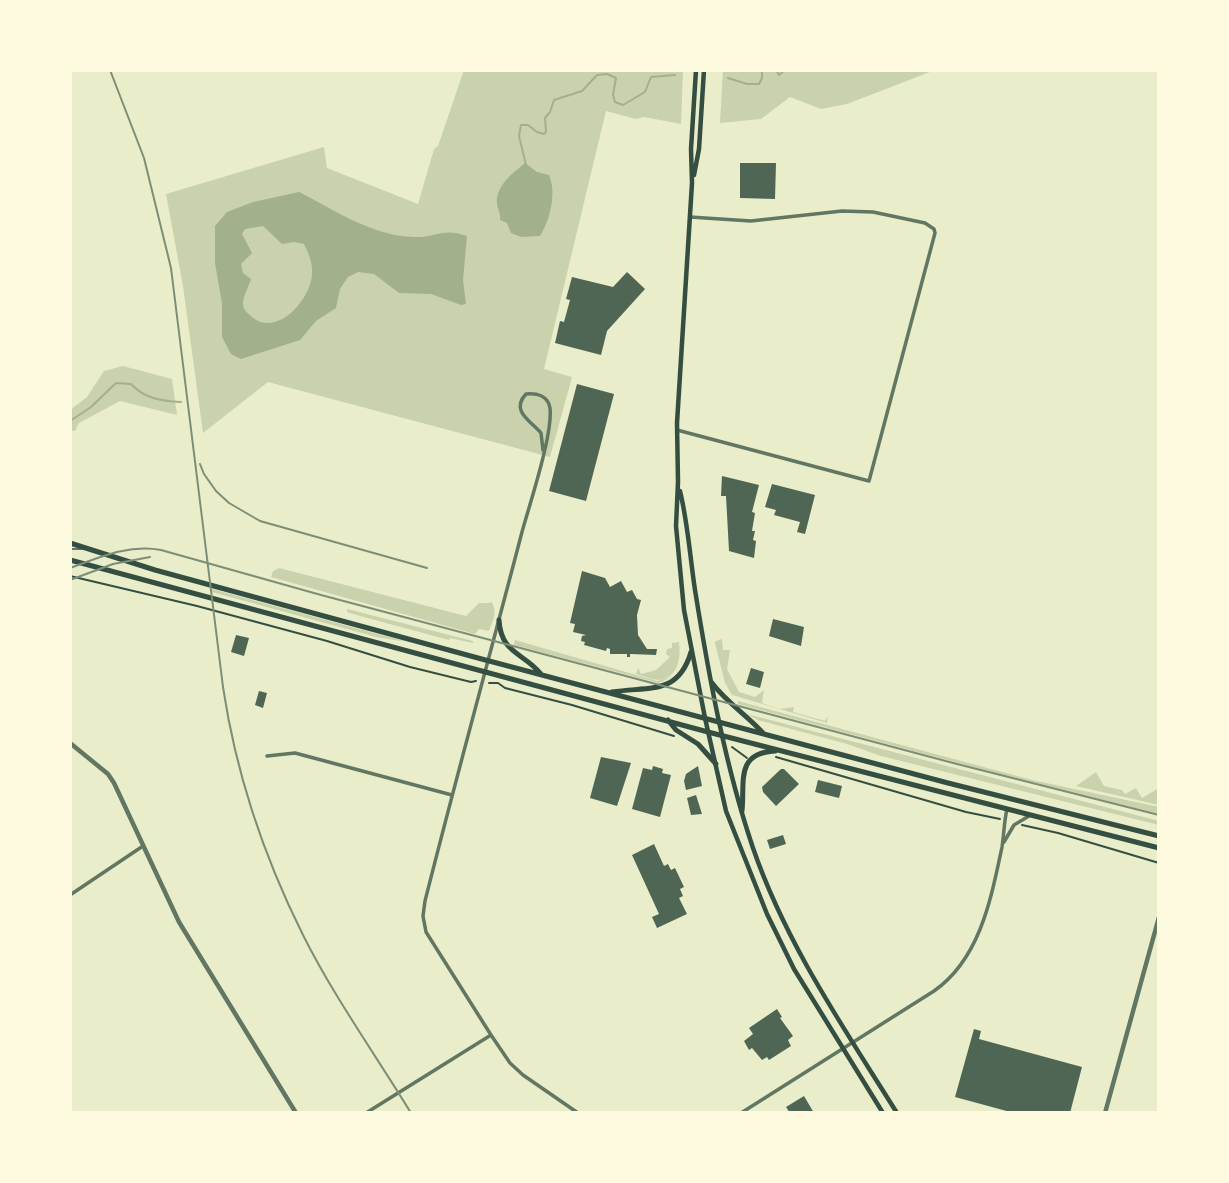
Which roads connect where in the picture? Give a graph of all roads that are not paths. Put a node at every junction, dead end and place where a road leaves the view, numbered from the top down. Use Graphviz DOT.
graph roads {
  1 [pos="696,70"];
  2 [pos="704,70"];
  3 [pos="692,183"];
  4 [pos="690,217"];
  5 [pos="677,430"];
  6 [pos="543,450"];
  7 [pos="678,482"];
  8 [pos="70,543"];
  9 [pos="70,549"];
  10 [pos="90,549"];
  11 [pos="70,560"];
  12 [pos="499,620"];
  13 [pos="691,652"];
  14 [pos="488,661"];
  15 [pos="486,671"];
  16 [pos="541,674"];
  17 [pos="712,683"];
  18 [pos="610,693"];
  19 [pos="705,718"];
  20 [pos="668,720"];
  21 [pos="720,722"];
  22 [pos="708,732"];
  23 [pos="763,733"];
  24 [pos="723,736"];
  25 [pos="70,743"];
  26 [pos="781,750"];
  27 [pos="267,756"];
  28 [pos="716,764"];
  29 [pos="453,795"];
  30 [pos="1017,801"];
  31 [pos="1007,809"];
  32 [pos="741,811"];
  33 [pos="1031,815"];
  34 [pos="1159,836"];
  35 [pos="1003,844"];
  36 [pos="143,846"];
  37 [pos="1159,848"];
  38 [pos="70,895"];
  39 [pos="1159,917"];
  40 [pos="491,1035"];
  41 [pos="853,1043"];
  42 [pos="843,1048"];
  43 [pos="296,1113"];
  44 [pos="366,1113"];
  45 [pos="578,1113"];
  46 [pos="741,1113"];
  47 [pos="883,1113"];
  48 [pos="897,1113"];
  49 [pos="1105,1113"];
  1 -- 3 [label="main road"];
  2 -- 3 [label="main road"];
  3 -- 4 [label="main road"];
  4 -- 5 [label="main road"];
  4 -- 5 [label="street"];
  5 -- 7 [label="main road"];
  6 -- 6 [label="street"];
  6 -- 12 [label="street"];
  7 -- 13 [label="main road"];
  7 -- 17 [label="main road"];
  8 -- 10 [label="main road"];
  9 -- 10 [label="lane"];
  10 -- 14 [label="main road"];
  11 -- 15 [label="main road"];
  12 -- 14 [label="street"];
  12 -- 16 [label="main road"];
  13 -- 18 [label="main road"];
  13 -- 19 [label="main road"];
  14 -- 15 [label="street"];
  14 -- 16 [label="main road"];
  15 -- 20 [label="main road"];
  15 -- 29 [label="street"];
  16 -- 18 [label="main road"];
  17 -- 21 [label="main road"];
  17 -- 23 [label="main road"];
  18 -- 19 [label="main road"];
  19 -- 21 [label="main road"];
  19 -- 22 [label="main road"];
  20 -- 22 [label="main road"];
  20 -- 28 [label="main road"];
  21 -- 23 [label="main road"];
  21 -- 24 [label="main road"];
  22 -- 24 [label="main road"];
  22 -- 28 [label="main road"];
  23 -- 30 [label="main road"];
  24 -- 26 [label="main road"];
  24 -- 32 [label="main road"];
  25 -- 36 [label="street"];
  26 -- 31 [label="main road"];
  26 -- 32 [label="main road"];
  27 -- 29 [label="street"];
  28 -- 42 [label="main road"];
  29 -- 40 [label="street"];
  30 -- 31 [label="main road"];
  30 -- 34 [label="main road"];
  31 -- 33 [label="main road"];
  31 -- 35 [label="street"];
  32 -- 41 [label="main road"];
  33 -- 35 [label="street"];
  33 -- 37 [label="main road"];
  35 -- 41 [label="street"];
  36 -- 38 [label="street"];
  36 -- 43 [label="street"];
  39 -- 49 [label="street"];
  40 -- 44 [label="street"];
  40 -- 45 [label="street"];
  41 -- 42 [label="street"];
  41 -- 48 [label="main road"];
  42 -- 46 [label="street"];
  42 -- 47 [label="main road"];
}
